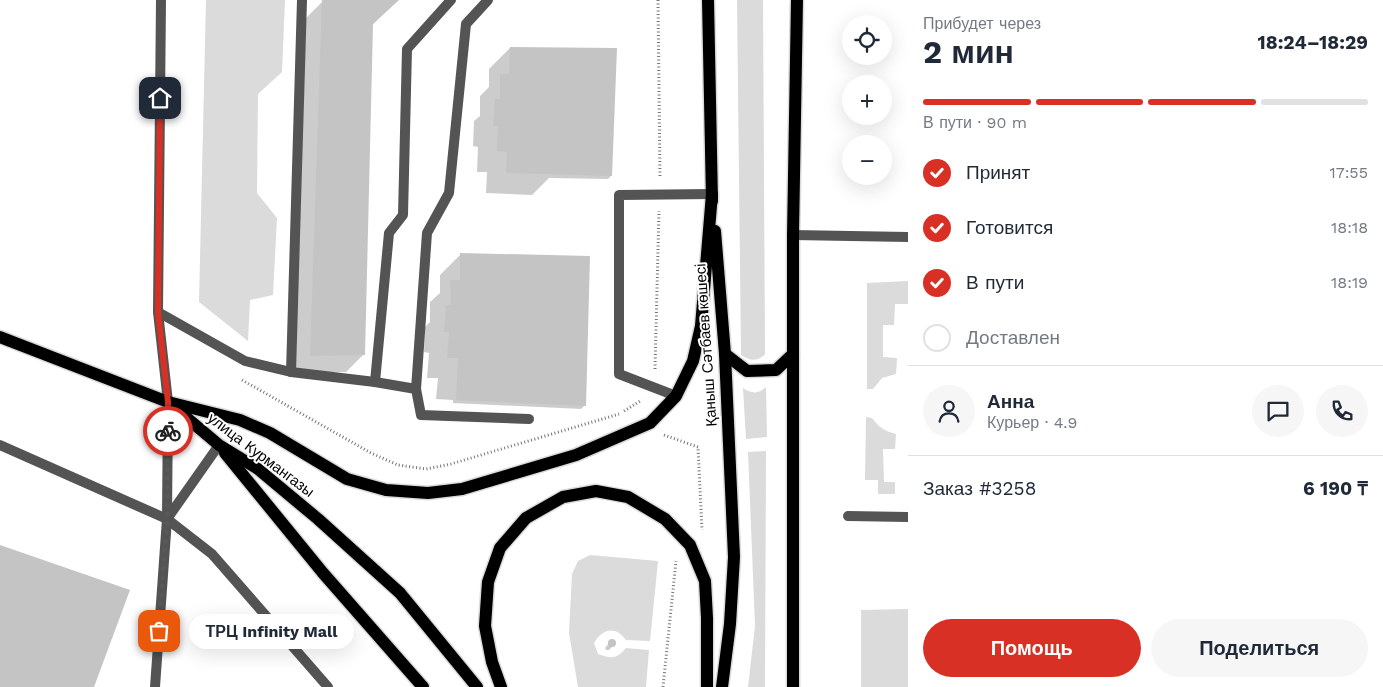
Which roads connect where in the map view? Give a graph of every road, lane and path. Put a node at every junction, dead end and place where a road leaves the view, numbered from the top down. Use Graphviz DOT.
graph roads {
  1 [pos="161,0"];
  2 [pos="302,0"];
  3 [pos="451,0"];
  4 [pos="488,0"];
  5 [pos="708,0"];
  6 [pos="797,0"];
  7 [pos="712,194"];
  8 [pos="793,234"];
  9 [pos="908,237"];
  10 [pos="158,312"];
  11 [pos="0,337"];
  12 [pos="725,354"];
  13 [pos="793,354"];
  14 [pos="291,372"];
  15 [pos="375,382"];
  16 [pos="416,389"];
  17 [pos="676,396"];
  18 [pos="168,402"];
  19 [pos="529,418"];
  20 [pos="650,423"];
  21 [pos="0,445"];
  22 [pos="219,445"];
  23 [pos="848,516"];
  24 [pos="908,517"];
  25 [pos="167,520"];
  26 [pos="702,533"];
  27 [pos="676,556"];
  28 [pos="155,687"];
  29 [pos="328,687"];
  30 [pos="423,687"];
  31 [pos="477,687"];
  32 [pos="501,687"];
  33 [pos="663,687"];
  34 [pos="707,687"];
  35 [pos="722,687"];
  36 [pos="793,687"];
  1 -- 10 [label="street"];
  2 -- 14 [label="street"];
  3 -- 15 [label="street"];
  4 -- 16 [label="street"];
  5 -- 7 [label="main road, Қаныш Сәтбаев көшесі"];
  6 -- 8 [label="main road"];
  7 -- 12 [label="main road, Қаныш Сәтбаев көшесі"];
  7 -- 17 [label="main road"];
  7 -- 17 [label="street"];
  8 -- 9 [label="street"];
  8 -- 13 [label="main road"];
  10 -- 14 [label="street"];
  10 -- 18 [label="street"];
  11 -- 18 [label="main road, улица Курмангазы"];
  12 -- 13 [label="main road"];
  12 -- 35 [label="main road, Қаныш Сәтбаев көшесі"];
  13 -- 36 [label="main road"];
  14 -- 15 [label="street"];
  15 -- 16 [label="street"];
  16 -- 19 [label="street"];
  17 -- 20 [label="main road"];
  18 -- 20 [label="main road"];
  18 -- 22 [label="main road, улица Курмангазы"];
  18 -- 25 [label="street"];
  20 -- 26 [label="path"];
  21 -- 25 [label="street"];
  22 -- 25 [label="street"];
  22 -- 30 [label="main road"];
  22 -- 31 [label="main road, улица Курмангазы"];
  23 -- 24 [label="street"];
  25 -- 28 [label="street"];
  25 -- 29 [label="street"];
  27 -- 33 [label="path"];
  32 -- 34 [label="main road"];
}
